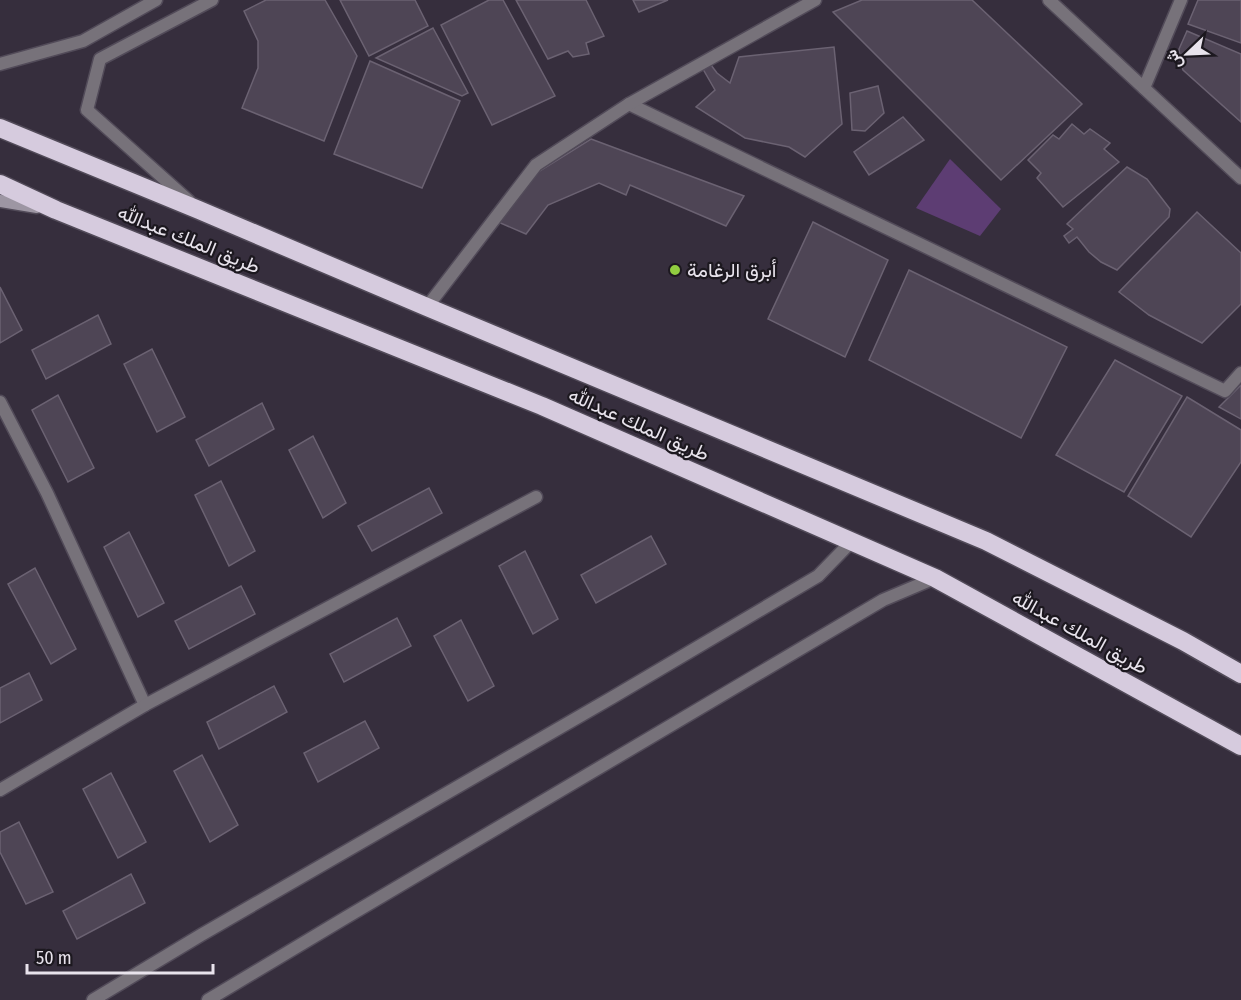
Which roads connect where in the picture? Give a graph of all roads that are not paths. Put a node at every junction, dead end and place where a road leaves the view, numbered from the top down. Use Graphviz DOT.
graph roads {
  1 [pos="156,0"];
  2 [pos="212,0"];
  3 [pos="815,0"];
  4 [pos="1049,0"];
  5 [pos="1181,0"];
  6 [pos="0,64"];
  7 [pos="1144,88"];
  8 [pos="628,104"];
  9 [pos="0,128"];
  10 [pos="1241,178"];
  11 [pos="0,184"];
  12 [pos="0,201"];
  13 [pos="56,210"];
  14 [pos="199,210"];
  15 [pos="427,307"];
  16 [pos="1241,373"];
  17 [pos="0,402"];
  18 [pos="536,497"];
  19 [pos="852,542"];
  20 [pos="935,578"];
  21 [pos="1241,674"];
  22 [pos="145,705"];
  23 [pos="1241,746"];
  24 [pos="0,790"];
  25 [pos="93,1000"];
  26 [pos="208,1000"];
  1 -- 6 [label="street"];
  2 -- 14 [label="street"];
  3 -- 8 [label="street"];
  4 -- 7 [label="street"];
  5 -- 7 [label="street"];
  7 -- 10 [label="street"];
  8 -- 15 [label="street"];
  8 -- 16 [label="street"];
  9 -- 14 [label="highway, طريق الملك عبدالله"];
  11 -- 13 [label="highway, طريق الملك عبدالله"];
  12 -- 13 [label="main road"];
  13 -- 19 [label="highway, طريق الملك عبدالله"];
  14 -- 15 [label="highway, طريق الملك عبدالله"];
  15 -- 21 [label="highway, طريق الملك عبدالله"];
  17 -- 22 [label="street"];
  18 -- 22 [label="street"];
  19 -- 20 [label="highway, طريق الملك عبدالله"];
  19 -- 25 [label="street"];
  20 -- 23 [label="highway, طريق الملك عبدالله"];
  20 -- 26 [label="street"];
  22 -- 24 [label="street"];
}
